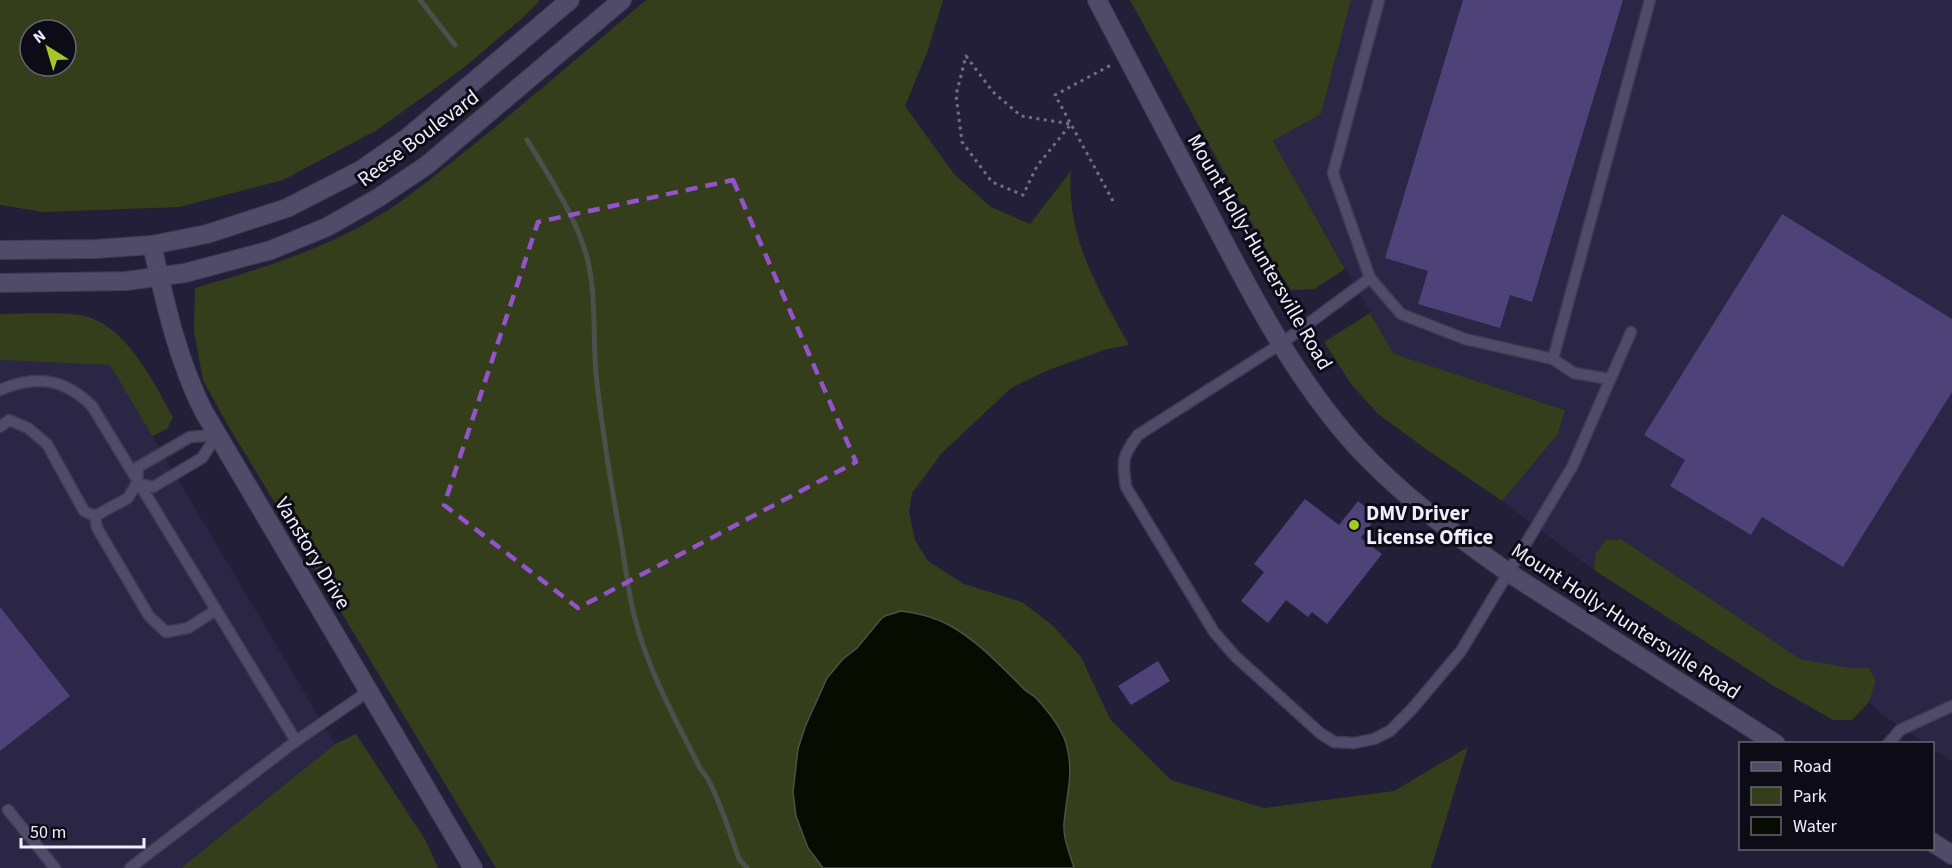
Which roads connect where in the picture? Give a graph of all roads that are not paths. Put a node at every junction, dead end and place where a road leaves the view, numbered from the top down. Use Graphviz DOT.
graph roads {
  1 [pos="570,0"];
  2 [pos="622,0"];
  3 [pos="1097,0"];
  4 [pos="1379,0"];
  5 [pos="1650,0"];
  6 [pos="152,245"];
  7 [pos="0,250"];
  8 [pos="160,278"];
  9 [pos="1370,279"];
  10 [pos="0,283"];
  11 [pos="1631,332"];
  12 [pos="1282,343"];
  13 [pos="1553,359"];
  14 [pos="1610,379"];
  15 [pos="0,390"];
  16 [pos="0,426"];
  17 [pos="217,435"];
  18 [pos="138,483"];
  19 [pos="95,516"];
  20 [pos="1509,573"];
  21 [pos="216,610"];
  22 [pos="369,691"];
  23 [pos="1952,706"];
  24 [pos="296,741"];
  25 [pos="1773,742"];
  26 [pos="1890,742"];
  27 [pos="8,810"];
  28 [pos="1934,843"];
  29 [pos="1952,855"];
  30 [pos="55,868"];
  31 [pos="130,868"];
  32 [pos="474,868"];
  1 -- 6 [label="street, Reese Boulevard"];
  2 -- 8 [label="street, Reese Boulevard"];
  3 -- 12 [label="street, Mount Holly-Huntersville Road"];
  4 -- 9 [label="lane"];
  5 -- 13 [label="lane"];
  6 -- 7 [label="street, Reese Boulevard"];
  6 -- 8 [label="street, Vanstory Drive"];
  8 -- 10 [label="street, Reese Boulevard"];
  8 -- 17 [label="street, Vanstory Drive"];
  9 -- 12 [label="lane"];
  9 -- 13 [label="lane"];
  11 -- 14 [label="lane"];
  12 -- 20 [label="street, Mount Holly-Huntersville Road"];
  12 -- 20 [label="lane"];
  13 -- 14 [label="lane"];
  14 -- 20 [label="lane"];
  15 -- 18 [label="lane"];
  16 -- 19 [label="lane"];
  17 -- 18 [label="lane"];
  17 -- 18 [label="lane"];
  17 -- 22 [label="street, Vanstory Drive"];
  18 -- 19 [label="lane"];
  18 -- 21 [label="lane"];
  19 -- 21 [label="lane"];
  20 -- 25 [label="street, Mount Holly-Huntersville Road"];
  21 -- 24 [label="lane"];
  22 -- 24 [label="lane"];
  22 -- 32 [label="street, Vanstory Drive"];
  23 -- 26 [label="lane"];
  24 -- 31 [label="lane"];
  27 -- 30 [label="lane"];
  28 -- 29 [label="street"];
}
